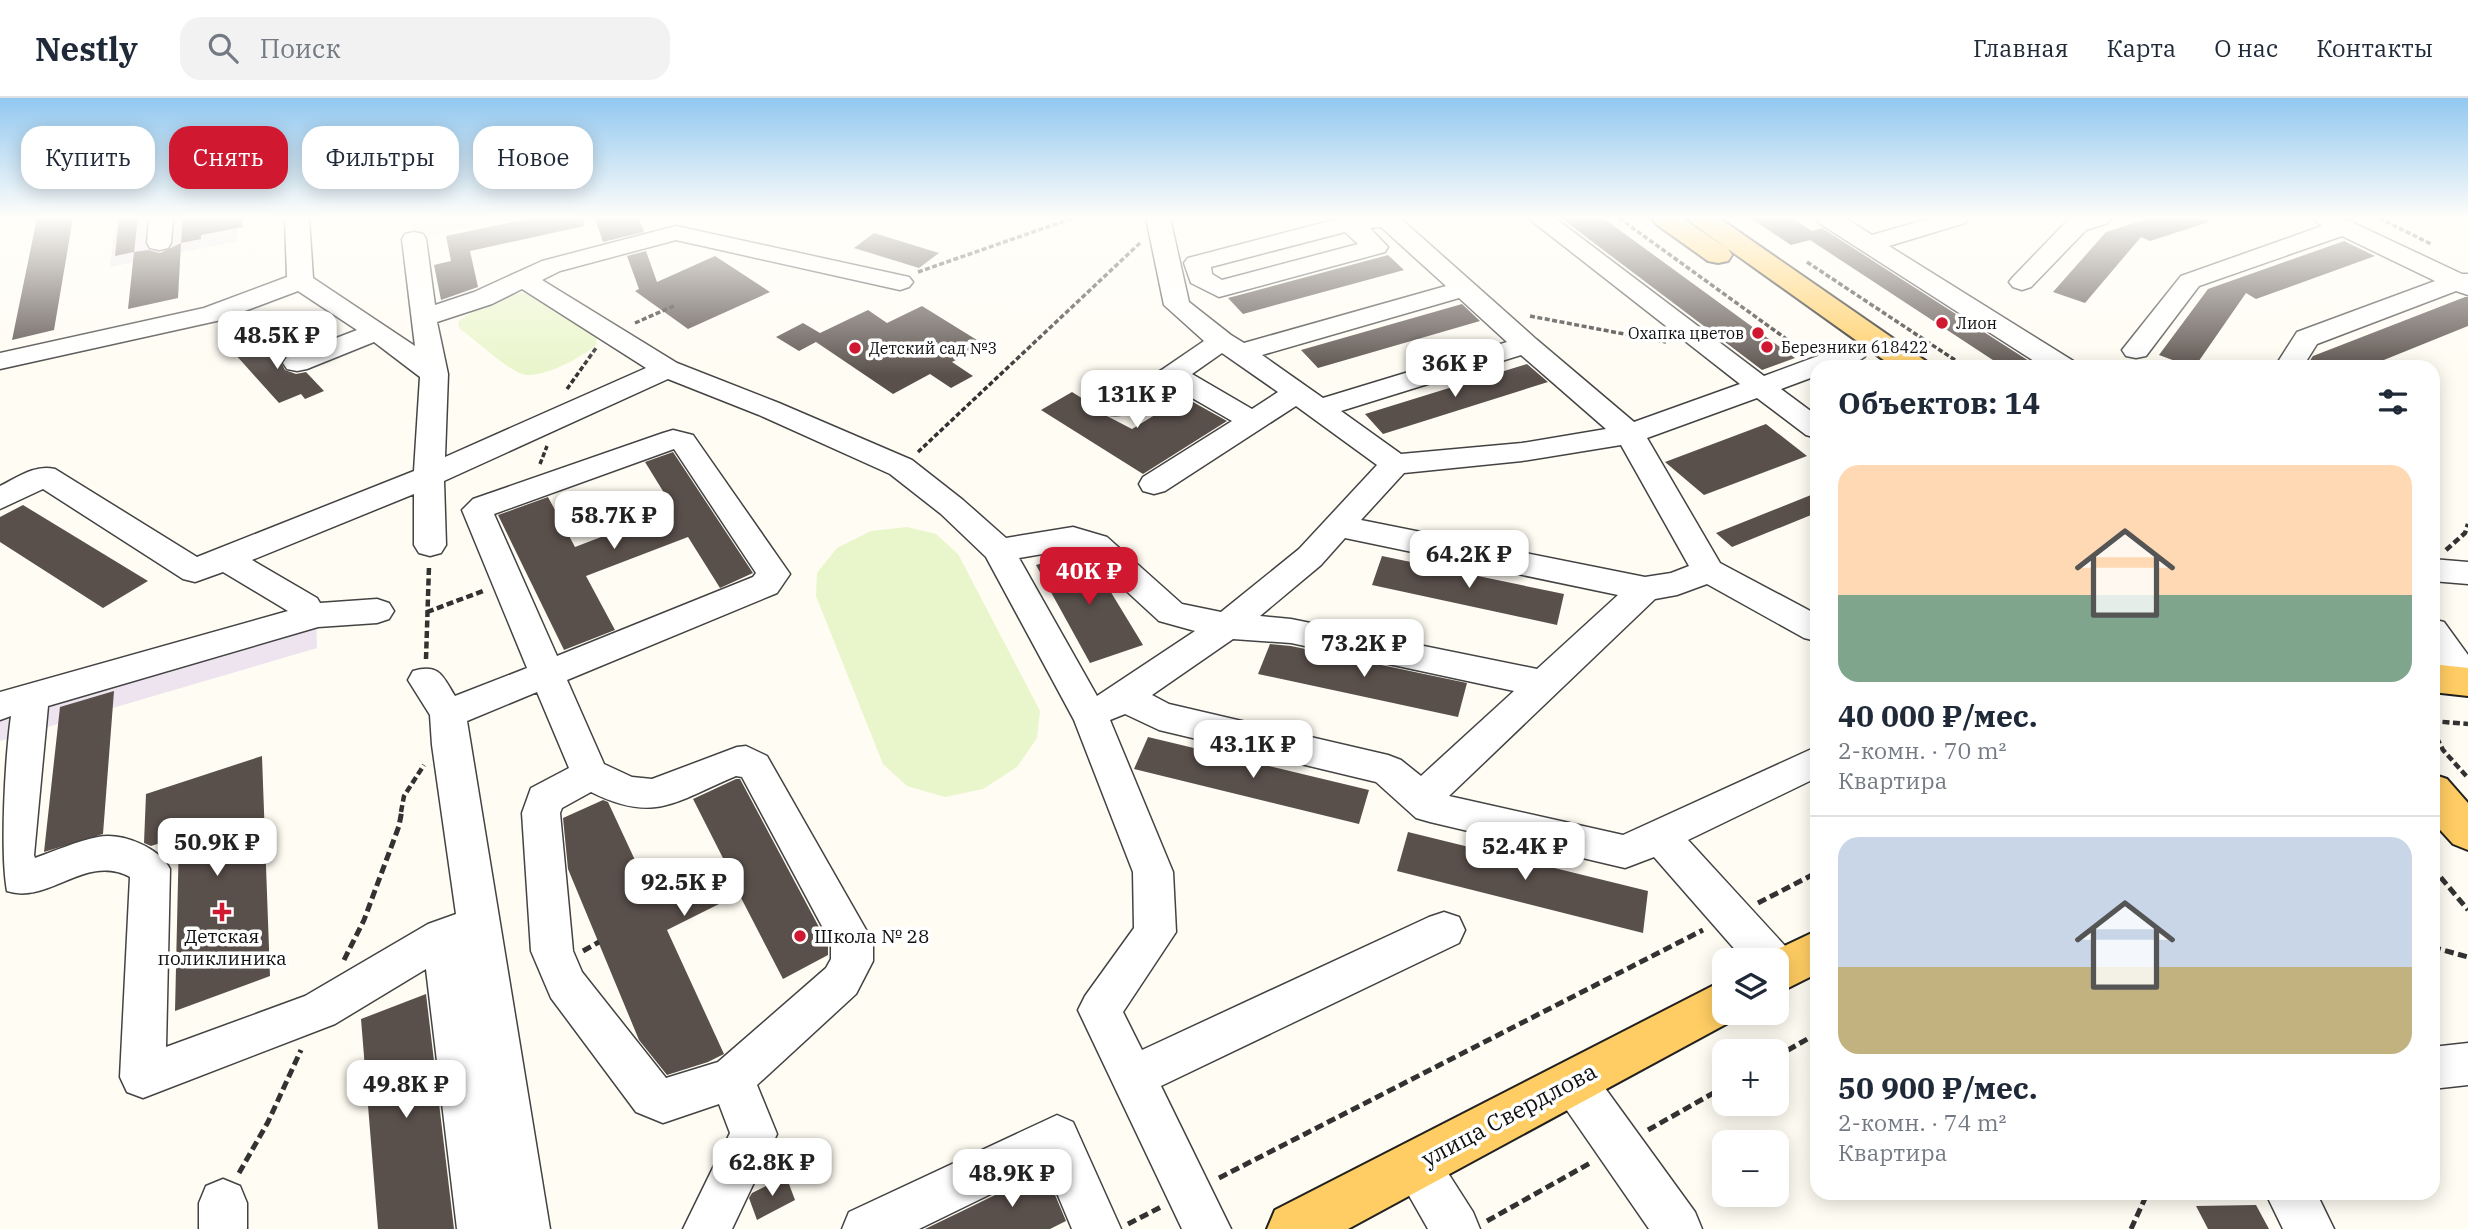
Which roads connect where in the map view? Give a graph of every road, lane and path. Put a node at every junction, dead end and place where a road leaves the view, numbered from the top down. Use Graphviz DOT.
graph roads {
  1 [pos="300,271"];
  2 [pos="418,271"];
  3 [pos="541,271"];
  4 [pos="852,271"];
  5 [pos="927,271"];
  6 [pos="1106,271"];
  7 [pos="1169,271"];
  8 [pos="1198,271"];
  9 [pos="1287,271"];
  10 [pos="1444,271"];
  11 [pos="1609,271"];
  12 [pos="1692,271"];
  13 [pos="1739,271"];
  14 [pos="1777,271"];
  15 [pos="1822,271"];
  16 [pos="1912,271"];
  17 [pos="2033,271"];
  18 [pos="2215,271"];
  19 [pos="2436,271"];
  20 [pos="1200,278"];
  21 [pos="523,279"];
  22 [pos="894,280"];
  23 [pos="300,281"];
  24 [pos="2022,282"];
  25 [pos="2464,284"];
  26 [pos="1173,286"];
  27 [pos="1463,289"];
  28 [pos="676,305"];
  29 [pos="1484,308"];
  30 [pos="424,318"];
  31 [pos="377,331"];
  32 [pos="610,334"];
  33 [pos="1526,345"];
  34 [pos="1231,346"];
  35 [pos="1713,350"];
  36 [pos="2136,350"];
  37 [pos="1815,360"];
  38 [pos="1865,360"];
  39 [pos="1905,360"];
  40 [pos="1955,360"];
  41 [pos="2052,360"];
  42 [pos="2293,360"];
  43 [pos="0,361"];
  44 [pos="297,363"];
  45 [pos="1810,368"];
  46 [pos="667,369"];
  47 [pos="434,374"];
  48 [pos="1173,375"];
  49 [pos="1760,386"];
  50 [pos="1308,400"];
  51 [pos="1117,408"];
  52 [pos="1253,421"];
  53 [pos="1810,424"];
  54 [pos="1630,434"];
  55 [pos="1395,464"];
  56 [pos="901,467"];
  57 [pos="429,476"];
  58 [pos="1154,484"];
  59 [pos="0,499"];
  60 [pos="2468,524"];
  61 [pos="1338,526"];
  62 [pos="430,544"];
  63 [pos="999,550"];
  64 [pos="225,559"];
  65 [pos="2440,560"];
  66 [pos="2440,564"];
  67 [pos="1708,571"];
  68 [pos="2468,573"];
  69 [pos="1645,589"];
  70 [pos="487,590"];
  71 [pos="377,611"];
  72 [pos="427,612"];
  73 [pos="307,618"];
  74 [pos="1227,626"];
  75 [pos="1810,626"];
  76 [pos="2440,642"];
  77 [pos="549,673"];
  78 [pos="2440,679"];
  79 [pos="2468,682"];
  80 [pos="1544,684"];
  81 [pos="1124,696"];
  82 [pos="437,697"];
  83 [pos="16,702"];
  84 [pos="1092,720"];
  85 [pos="2440,722"];
  86 [pos="2468,724"];
  87 [pos="2440,744"];
  88 [pos="1810,764"];
  89 [pos="590,774"];
  90 [pos="2468,778"];
  91 [pos="1421,799"];
  92 [pos="2440,800"];
  93 [pos="2468,832"];
  94 [pos="1660,836"];
  95 [pos="1810,876"];
  96 [pos="2440,877"];
  97 [pos="2468,910"];
  98 [pos="1732,916"];
  99 [pos="462,930"];
  100 [pos="1444,930"];
  101 [pos="1767,948"];
  102 [pos="2440,949"];
  103 [pos="2468,957"];
  104 [pos="1712,1007"];
  105 [pos="1810,1037"];
  106 [pos="1789,1050"];
  107 [pos="2468,1064"];
  108 [pos="2440,1067"];
  109 [pos="1132,1077"];
  110 [pos="732,1079"];
  111 [pos="1573,1081"];
  112 [pos="1415,1164"];
  113 [pos="2144,1200"];
  114 [pos="2293,1200"];
  115 [pos="1198,1211"];
  116 [pos="481,1229"];
  117 [pos="526,1229"];
  118 [pos="707,1229"];
  119 [pos="866,1229"];
  120 [pos="1097,1229"];
  121 [pos="1118,1229"];
  122 [pos="1294,1229"];
  123 [pos="1456,1229"];
  124 [pos="1678,1229"];
  125 [pos="2132,1229"];
  126 [pos="2310,1229"];
  1 -- 23 [label="lane"];
  2 -- 30 [label="lane"];
  3 -- 21 [label="lane"];
  4 -- 22 [label="lane"];
  5 -- 22 [label="path"];
  6 -- 56 [label="path"];
  7 -- 26 [label="lane"];
  8 -- 20 [label="lane"];
  9 -- 20 [label="lane"];
  10 -- 27 [label="lane"];
  11 -- 35 [label="lane"];
  12 -- 37 [label="path"];
  13 -- 38 [label="main road"];
  14 -- 39 [label="main road"];
  15 -- 40 [label="path"];
  16 -- 41 [label="lane"];
  17 -- 24 [label="lane"];
  18 -- 36 [label="lane"];
  19 -- 25 [label="lane"];
  20 -- 26 [label="lane"];
  21 -- 30 [label="lane"];
  21 -- 32 [label="lane"];
  23 -- 31 [label="lane"];
  23 -- 43 [label="lane"];
  25 -- 42 [label="lane"];
  26 -- 34 [label="lane"];
  27 -- 29 [label="lane"];
  27 -- 34 [label="lane"];
  28 -- 32 [label="path"];
  29 -- 33 [label="lane"];
  29 -- 35 [label="path"];
  30 -- 47 [label="lane"];
  31 -- 44 [label="lane"];
  31 -- 47 [label="lane"];
  32 -- 46 [label="lane"];
  33 -- 50 [label="lane"];
  33 -- 54 [label="lane"];
  34 -- 48 [label="lane"];
  34 -- 50 [label="lane"];
  35 -- 49 [label="lane"];
  45 -- 49 [label="lane"];
  46 -- 56 [label="lane"];
  46 -- 57 [label="lane"];
  47 -- 57 [label="lane"];
  48 -- 51 [label="lane"];
  48 -- 52 [label="lane"];
  49 -- 53 [label="lane"];
  49 -- 54 [label="lane"];
  50 -- 52 [label="lane"];
  50 -- 55 [label="lane"];
  52 -- 58 [label="lane"];
  54 -- 55 [label="lane"];
  54 -- 67 [label="lane"];
  55 -- 61 [label="lane"];
  56 -- 63 [label="lane"];
  57 -- 62 [label="lane"];
  57 -- 64 [label="lane"];
  59 -- 64 [label="lane"];
  60 -- 65 [label="path"];
  61 -- 69 [label="lane"];
  61 -- 74 [label="lane"];
  62 -- 72 [label="path"];
  63 -- 74 [label="lane"];
  63 -- 84 [label="lane"];
  64 -- 73 [label="lane"];
  66 -- 68 [label="lane"];
  67 -- 69 [label="lane"];
  67 -- 75 [label="lane"];
  69 -- 80 [label="lane"];
  70 -- 72 [label="path"];
  71 -- 73 [label="lane"];
  72 -- 82 [label="path"];
  73 -- 83 [label="lane"];
  74 -- 80 [label="lane"];
  74 -- 81 [label="lane"];
  76 -- 79 [label="lane"];
  77 -- 77 [label="lane"];
  77 -- 82 [label="lane"];
  77 -- 89 [label="lane"];
  78 -- 79 [label="main road"];
  80 -- 91 [label="lane"];
  81 -- 84 [label="lane"];
  81 -- 91 [label="lane"];
  82 -- 99 [label="lane"];
  83 -- 99 [label="lane"];
  84 -- 109 [label="lane"];
  85 -- 86 [label="path"];
  87 -- 90 [label="path"];
  88 -- 94 [label="lane"];
  89 -- 110 [label="lane"];
  89 -- 110 [label="lane"];
  91 -- 94 [label="lane"];
  92 -- 93 [label="main road"];
  94 -- 98 [label="lane"];
  95 -- 98 [label="path"];
  96 -- 97 [label="path"];
  98 -- 101 [label="lane"];
  98 -- 115 [label="path"];
  99 -- 116 [label="lane"];
  99 -- 117 [label="lane"];
  100 -- 109 [label="lane"];
  102 -- 103 [label="path"];
  104 -- 111 [label="main road, улица Свердлова"];
  105 -- 106 [label="path"];
  107 -- 108 [label="lane"];
  109 -- 115 [label="lane"];
  110 -- 118 [label="lane"];
  111 -- 112 [label="main road, улица Свердлова"];
  111 -- 124 [label="lane"];
  112 -- 122 [label="main road, улица Свердлова"];
  112 -- 123 [label="lane"];
  113 -- 125 [label="path"];
  114 -- 126 [label="lane"];
  115 -- 121 [label="path"];
  119 -- 120 [label="lane"];
}
